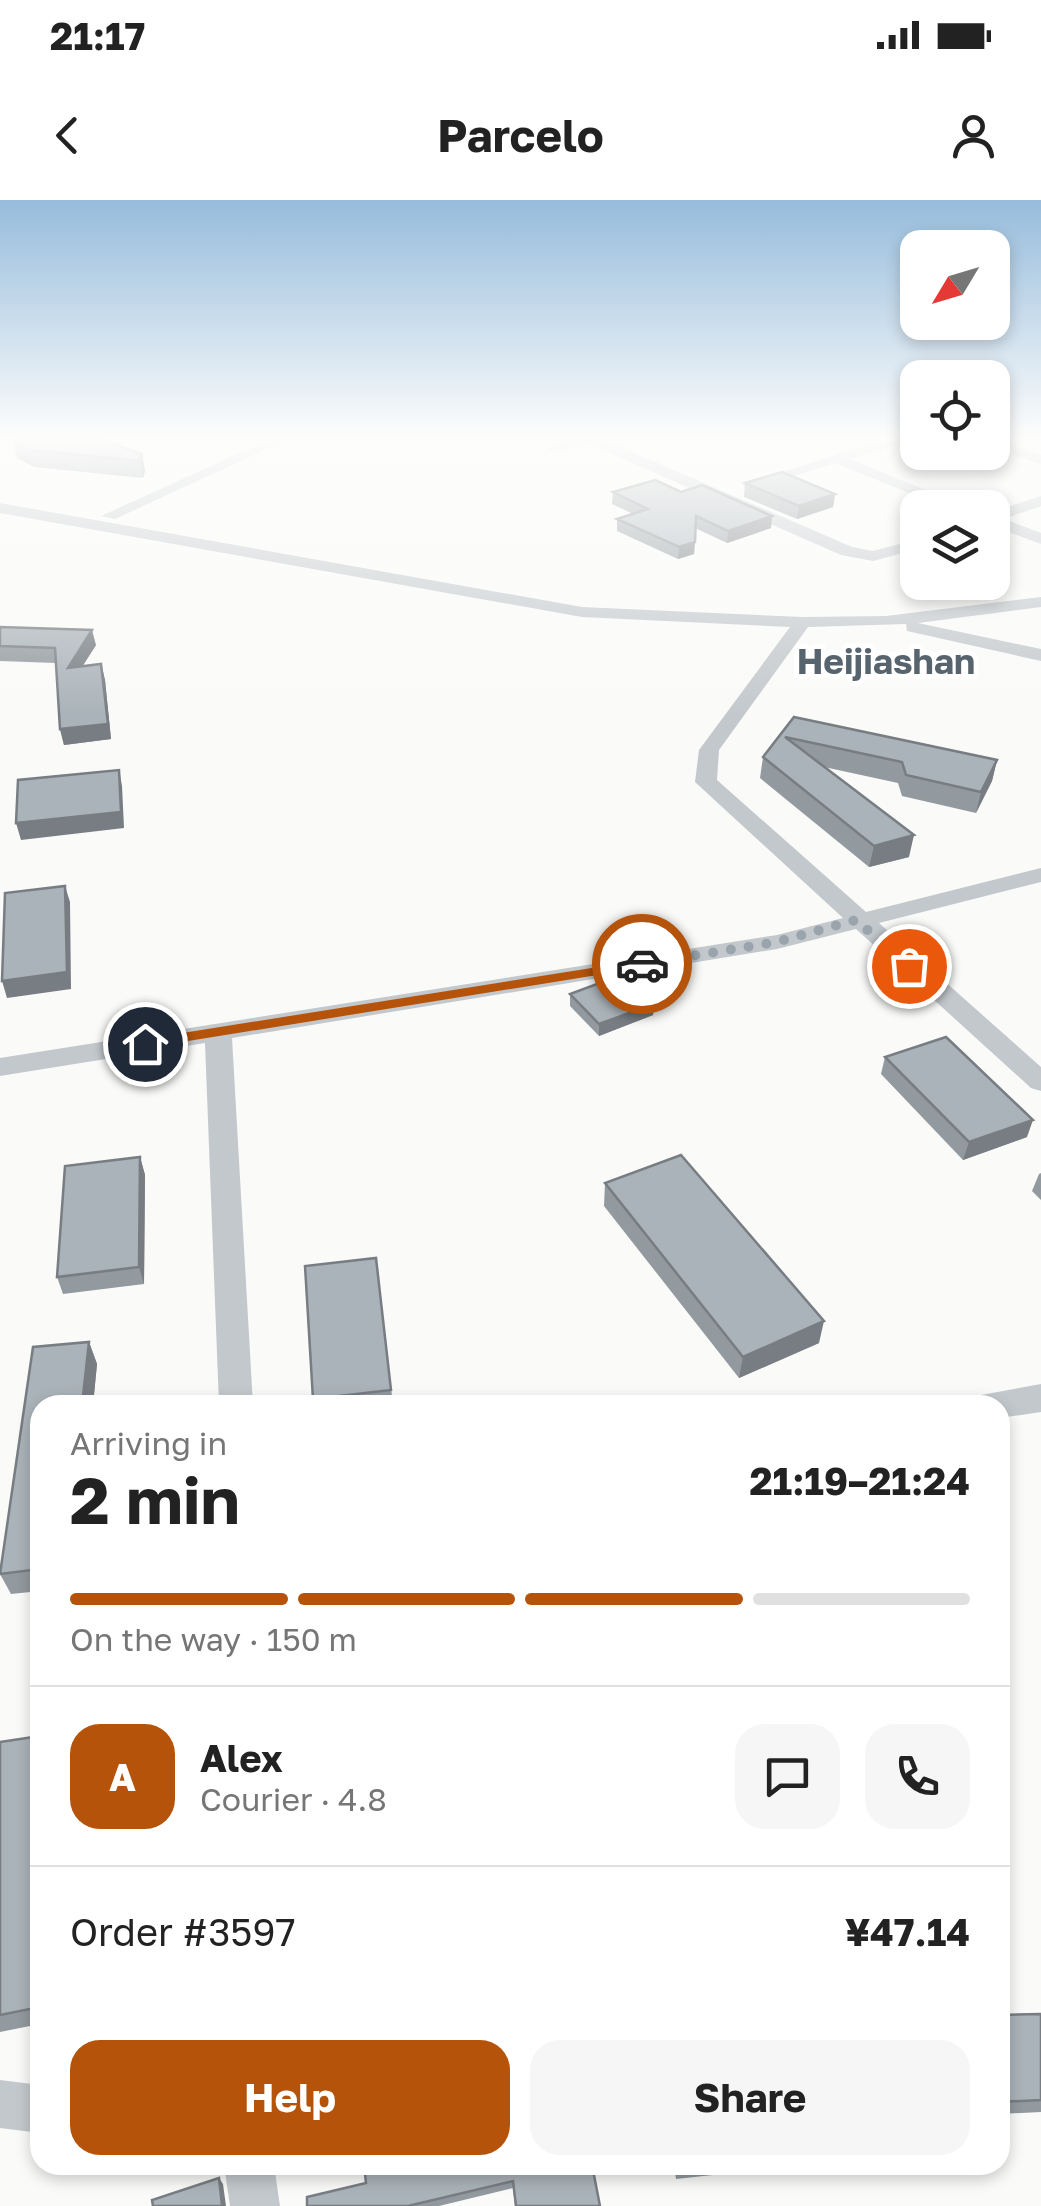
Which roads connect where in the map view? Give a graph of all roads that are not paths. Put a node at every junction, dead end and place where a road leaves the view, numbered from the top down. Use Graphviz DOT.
graph roads {
  1 [pos="115,529"];
  2 [pos="179,529"];
  3 [pos="795,529"];
  4 [pos="1017,529"];
  5 [pos="1041,538"];
  6 [pos="900,549"];
  7 [pos="1041,590"];
  8 [pos="1041,602"];
  9 [pos="886,621"];
  10 [pos="803,622"];
  11 [pos="1041,655"];
  12 [pos="1041,875"];
  13 [pos="856,920"];
  14 [pos="218,1032"];
  15 [pos="0,1067"];
  16 [pos="1041,1082"];
  17 [pos="236,1395"];
  18 [pos="1041,1398"];
  19 [pos="1010,1402"];
  20 [pos="0,2104"];
  21 [pos="30,2108"];
  22 [pos="251,2175"];
  23 [pos="256,2206"];
  1 -- 10 [label="street"];
  2 -- 7 [label="street"];
  3 -- 6 [label="street"];
  4 -- 5 [label="street"];
  8 -- 9 [label="street"];
  9 -- 10 [label="street"];
  9 -- 11 [label="street"];
  10 -- 13 [label="street"];
  12 -- 13 [label="street"];
  13 -- 14 [label="street"];
  13 -- 16 [label="street"];
  14 -- 15 [label="street"];
  14 -- 17 [label="street"];
  18 -- 19 [label="street"];
  20 -- 21 [label="street"];
  22 -- 23 [label="street"];
}
